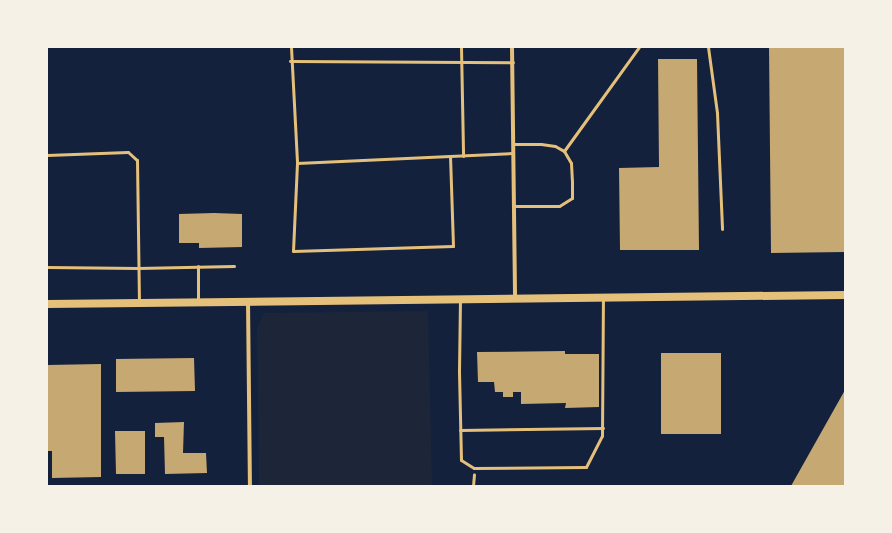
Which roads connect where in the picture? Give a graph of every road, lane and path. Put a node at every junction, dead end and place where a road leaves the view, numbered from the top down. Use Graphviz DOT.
graph roads {
  1 [pos="291,47"];
  2 [pos="460,47"];
  3 [pos="512,47"];
  4 [pos="639,47"];
  5 [pos="708,47"];
  6 [pos="290,61"];
  7 [pos="513,62"];
  8 [pos="461,63"];
  9 [pos="514,144"];
  10 [pos="564,151"];
  11 [pos="514,153"];
  12 [pos="47,155"];
  13 [pos="450,156"];
  14 [pos="463,156"];
  15 [pos="297,163"];
  16 [pos="514,206"];
  17 [pos="722,229"];
  18 [pos="198,266"];
  19 [pos="234,266"];
  20 [pos="47,267"];
  21 [pos="138,268"];
  22 [pos="845,295"];
  23 [pos="603,297"];
  24 [pos="515,298"];
  25 [pos="460,299"];
  26 [pos="248,301"];
  27 [pos="139,302"];
  28 [pos="198,302"];
  29 [pos="47,304"];
  30 [pos="602,428"];
  31 [pos="460,430"];
  32 [pos="250,486"];
  1 -- 6 [label="lane"];
  2 -- 8 [label="lane"];
  3 -- 7 [label="street"];
  4 -- 10 [label="lane"];
  5 -- 17 [label="lane"];
  6 -- 8 [label="lane"];
  6 -- 15 [label="lane"];
  7 -- 8 [label="lane"];
  7 -- 9 [label="street"];
  8 -- 14 [label="lane"];
  9 -- 10 [label="lane"];
  9 -- 11 [label="street"];
  10 -- 16 [label="lane"];
  11 -- 14 [label="lane"];
  11 -- 16 [label="street"];
  12 -- 21 [label="lane"];
  13 -- 14 [label="lane"];
  13 -- 15 [label="lane"];
  13 -- 15 [label="lane"];
  16 -- 24 [label="street"];
  18 -- 19 [label="lane"];
  18 -- 21 [label="lane"];
  18 -- 28 [label="lane"];
  20 -- 21 [label="lane"];
  21 -- 27 [label="lane"];
  22 -- 23 [label="main road"];
  23 -- 24 [label="main road"];
  23 -- 30 [label="lane"];
  24 -- 25 [label="main road"];
  25 -- 26 [label="main road"];
  25 -- 31 [label="lane"];
  26 -- 28 [label="main road"];
  26 -- 32 [label="street"];
  27 -- 28 [label="main road"];
  27 -- 29 [label="main road"];
  30 -- 31 [label="lane"];
  30 -- 31 [label="lane"];
}
